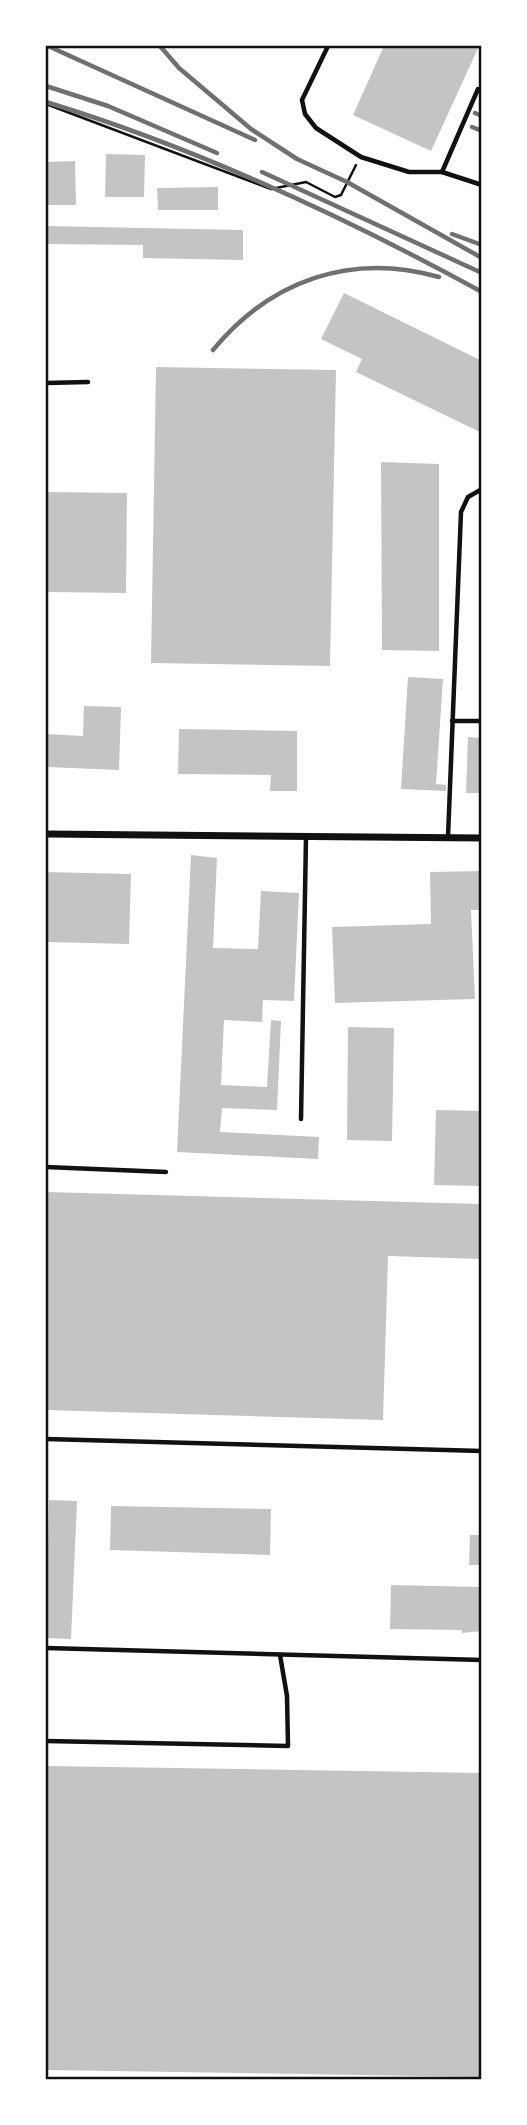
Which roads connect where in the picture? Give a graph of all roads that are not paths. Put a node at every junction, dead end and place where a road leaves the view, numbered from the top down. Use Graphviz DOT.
graph roads {
  1 [pos="328,46"];
  2 [pos="478,89"];
  3 [pos="442,172"];
  4 [pos="481,186"];
  5 [pos="88,382"];
  6 [pos="46,383"];
  7 [pos="481,489"];
  8 [pos="452,721"];
  9 [pos="481,721"];
  10 [pos="46,834"];
  11 [pos="306,836"];
  12 [pos="447,837"];
  13 [pos="481,838"];
  14 [pos="301,1119"];
  15 [pos="46,1167"];
  16 [pos="166,1172"];
  17 [pos="46,1439"];
  18 [pos="481,1451"];
  19 [pos="46,1648"];
  20 [pos="280,1655"];
  21 [pos="481,1660"];
  22 [pos="46,1741"];
  1 -- 3 [label="lane"];
  2 -- 3 [label="lane"];
  3 -- 4 [label="lane"];
  5 -- 6 [label="lane"];
  7 -- 8 [label="lane"];
  8 -- 9 [label="lane"];
  8 -- 12 [label="lane"];
  10 -- 11 [label="street"];
  11 -- 12 [label="street"];
  11 -- 14 [label="lane"];
  12 -- 13 [label="street"];
  15 -- 16 [label="lane"];
  17 -- 18 [label="lane"];
  19 -- 20 [label="lane"];
  20 -- 21 [label="lane"];
  20 -- 22 [label="lane"];
}
